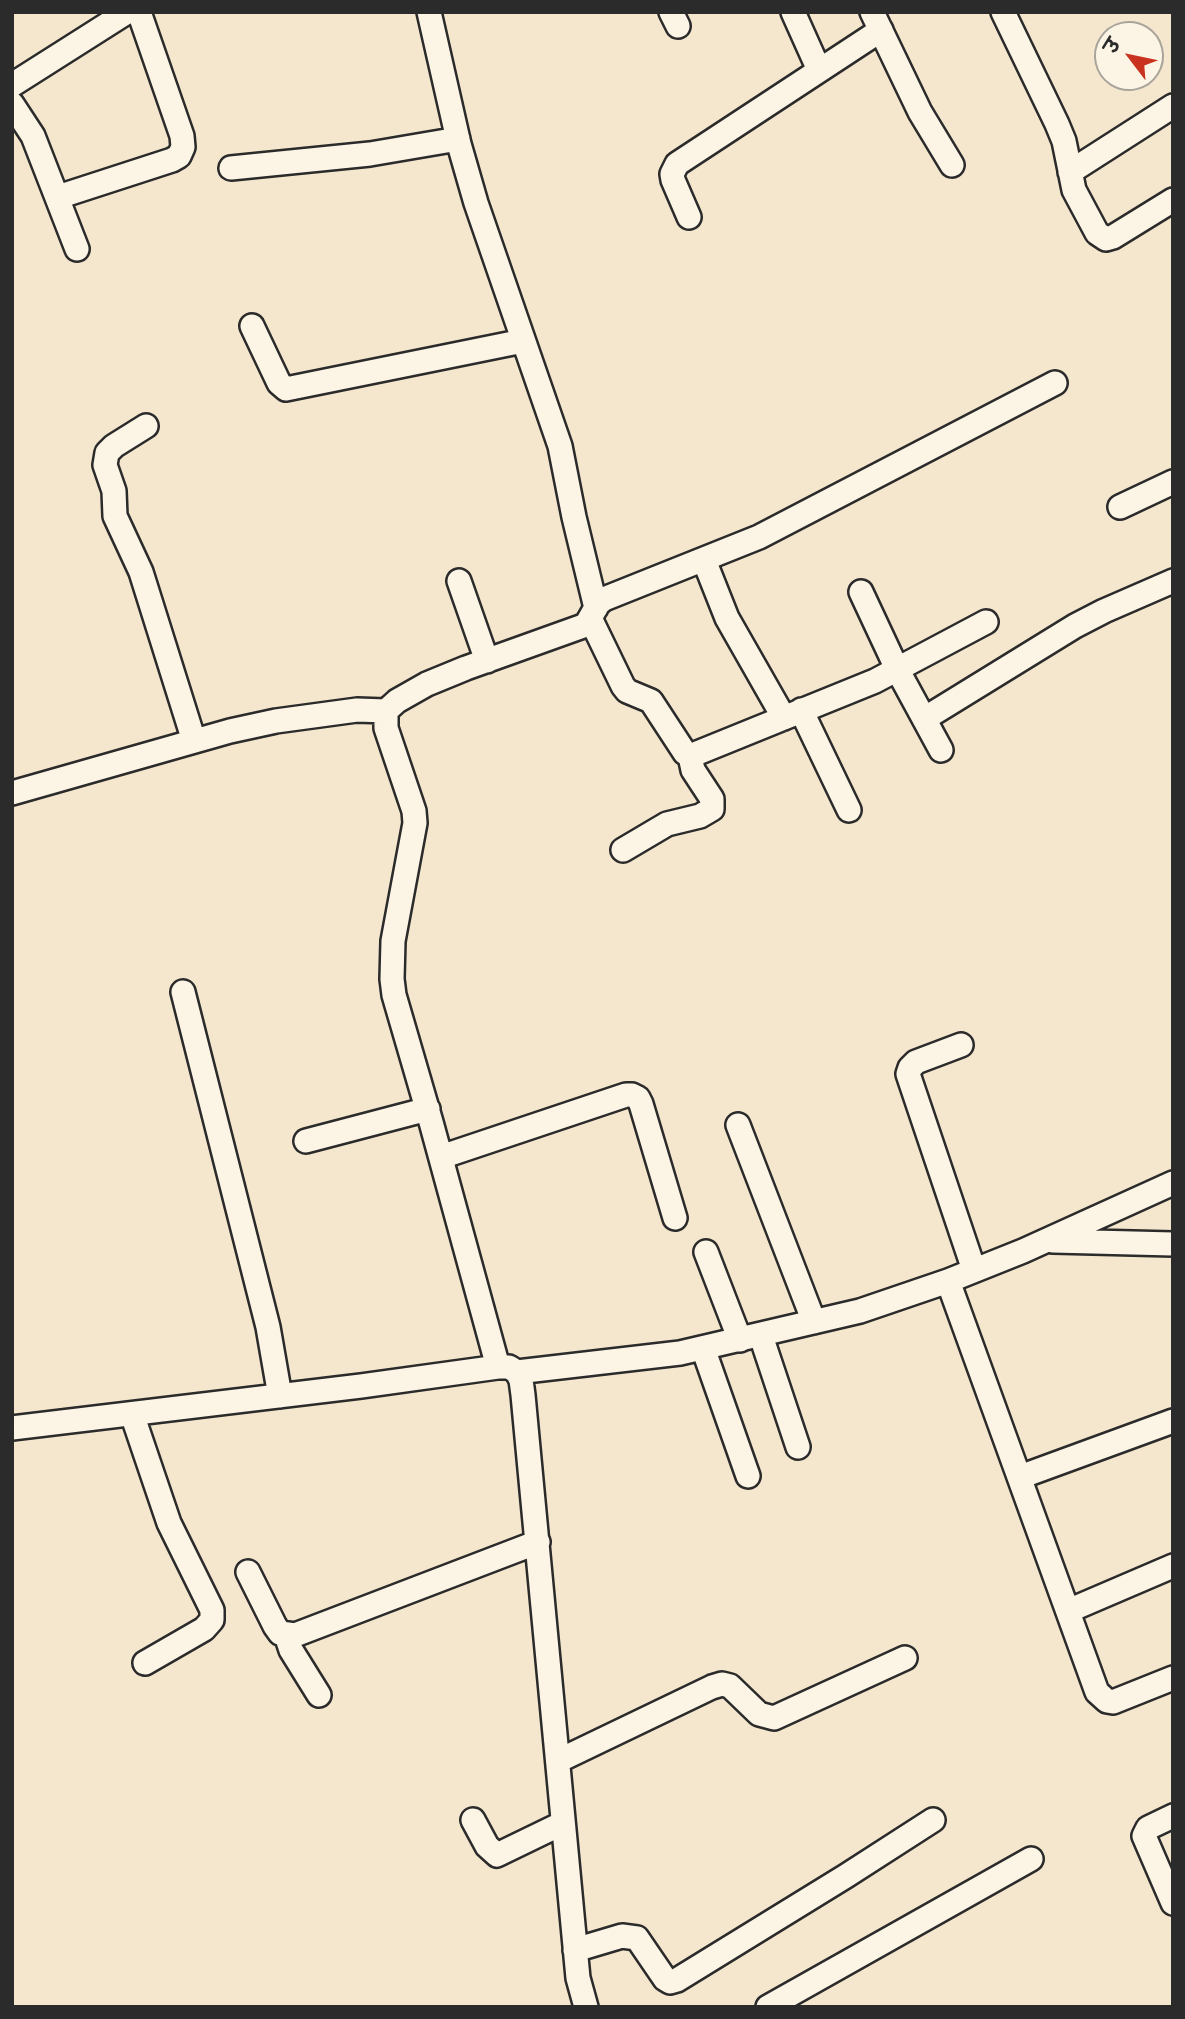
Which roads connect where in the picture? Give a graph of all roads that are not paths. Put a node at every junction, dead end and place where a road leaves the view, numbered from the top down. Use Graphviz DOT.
graph roads {
  1 [pos="127,12"];
  2 [pos="139,12"];
  3 [pos="429,12"];
  4 [pos="793,12"];
  5 [pos="1003,12"];
  6 [pos="877,21"];
  7 [pos="819,70"];
  8 [pos="12,85"];
  9 [pos="12,104"];
  10 [pos="1173,106"];
  11 [pos="458,139"];
  12 [pos="952,164"];
  13 [pos="230,168"];
  14 [pos="1070,172"];
  15 [pos="58,197"];
  16 [pos="1173,200"];
  17 [pos="689,217"];
  18 [pos="77,249"];
  19 [pos="252,326"];
  20 [pos="523,341"];
  21 [pos="1055,383"];
  22 [pos="146,426"];
  23 [pos="1173,482"];
  24 [pos="1120,507"];
  25 [pos="704,561"];
  26 [pos="459,581"];
  27 [pos="1173,581"];
  28 [pos="861,592"];
  29 [pos="593,614"];
  30 [pos="986,622"];
  31 [pos="487,661"];
  32 [pos="897,669"];
  33 [pos="386,711"];
  34 [pos="793,714"];
  35 [pos="924,719"];
  36 [pos="194,741"];
  37 [pos="941,750"];
  38 [pos="690,756"];
  39 [pos="12,793"];
  40 [pos="849,810"];
  41 [pos="623,850"];
  42 [pos="183,992"];
  43 [pos="961,1045"];
  44 [pos="428,1110"];
  45 [pos="738,1125"];
  46 [pos="306,1141"];
  47 [pos="441,1157"];
  48 [pos="1173,1183"];
  49 [pos="675,1218"];
  50 [pos="1046,1241"];
  51 [pos="1173,1244"];
  52 [pos="706,1252"];
  53 [pos="974,1270"];
  54 [pos="948,1281"];
  55 [pos="814,1322"];
  56 [pos="750,1338"];
  57 [pos="703,1348"];
  58 [pos="507,1370"];
  59 [pos="280,1396"];
  60 [pos="132,1414"];
  61 [pos="1173,1421"];
  62 [pos="12,1428"];
  63 [pos="798,1447"];
  64 [pos="748,1476"];
  65 [pos="1020,1477"];
  66 [pos="538,1542"];
  67 [pos="1173,1566"];
  68 [pos="248,1572"];
  69 [pos="1068,1611"];
  70 [pos="286,1635"];
  71 [pos="905,1658"];
  72 [pos="145,1663"];
  73 [pos="1173,1678"];
  74 [pos="319,1695"];
  75 [pos="558,1761"];
  76 [pos="1173,1816"];
  77 [pos="473,1820"];
  78 [pos="933,1820"];
  79 [pos="563,1823"];
  80 [pos="1031,1859"];
  81 [pos="1173,1903"];
  82 [pos="575,1950"];
  83 [pos="586,2007"];
  84 [pos="768,2007"];
  1 -- 8 [label="street"];
  2 -- 15 [label="street"];
  3 -- 11 [label="street"];
  4 -- 7 [label="street"];
  5 -- 14 [label="street"];
  6 -- 7 [label="street"];
  6 -- 12 [label="street"];
  7 -- 17 [label="street"];
  9 -- 15 [label="street"];
  10 -- 14 [label="street"];
  11 -- 13 [label="street"];
  11 -- 20 [label="street"];
  14 -- 16 [label="street"];
  15 -- 18 [label="street"];
  19 -- 20 [label="street"];
  20 -- 29 [label="street"];
  21 -- 25 [label="street"];
  22 -- 36 [label="street"];
  23 -- 24 [label="street"];
  25 -- 29 [label="street"];
  25 -- 34 [label="street"];
  26 -- 31 [label="street"];
  27 -- 35 [label="street"];
  28 -- 32 [label="street"];
  29 -- 31 [label="street"];
  29 -- 38 [label="street"];
  30 -- 32 [label="street"];
  31 -- 33 [label="street"];
  32 -- 34 [label="street"];
  32 -- 35 [label="street"];
  33 -- 36 [label="street"];
  33 -- 44 [label="street"];
  34 -- 38 [label="street"];
  34 -- 40 [label="street"];
  35 -- 37 [label="street"];
  36 -- 39 [label="street"];
  38 -- 41 [label="street"];
  42 -- 59 [label="street"];
  43 -- 53 [label="street"];
  44 -- 46 [label="street"];
  44 -- 47 [label="street"];
  45 -- 55 [label="street"];
  47 -- 49 [label="street"];
  47 -- 58 [label="street"];
  48 -- 50 [label="street"];
  50 -- 51 [label="street"];
  50 -- 53 [label="street"];
  52 -- 56 [label="street"];
  53 -- 54 [label="street"];
  54 -- 55 [label="street"];
  54 -- 65 [label="street"];
  55 -- 56 [label="street"];
  56 -- 57 [label="street"];
  56 -- 63 [label="street"];
  57 -- 58 [label="street"];
  57 -- 64 [label="street"];
  58 -- 59 [label="street"];
  58 -- 66 [label="street"];
  59 -- 60 [label="street"];
  60 -- 62 [label="street"];
  60 -- 72 [label="street"];
  61 -- 65 [label="street"];
  65 -- 69 [label="street"];
  66 -- 70 [label="street"];
  66 -- 75 [label="street"];
  67 -- 69 [label="street"];
  68 -- 70 [label="street"];
  69 -- 73 [label="street"];
  70 -- 74 [label="street"];
  71 -- 75 [label="street"];
  75 -- 79 [label="street"];
  76 -- 81 [label="street"];
  77 -- 79 [label="street"];
  78 -- 82 [label="street"];
  79 -- 82 [label="street"];
  80 -- 84 [label="street"];
  82 -- 83 [label="street"];
}
